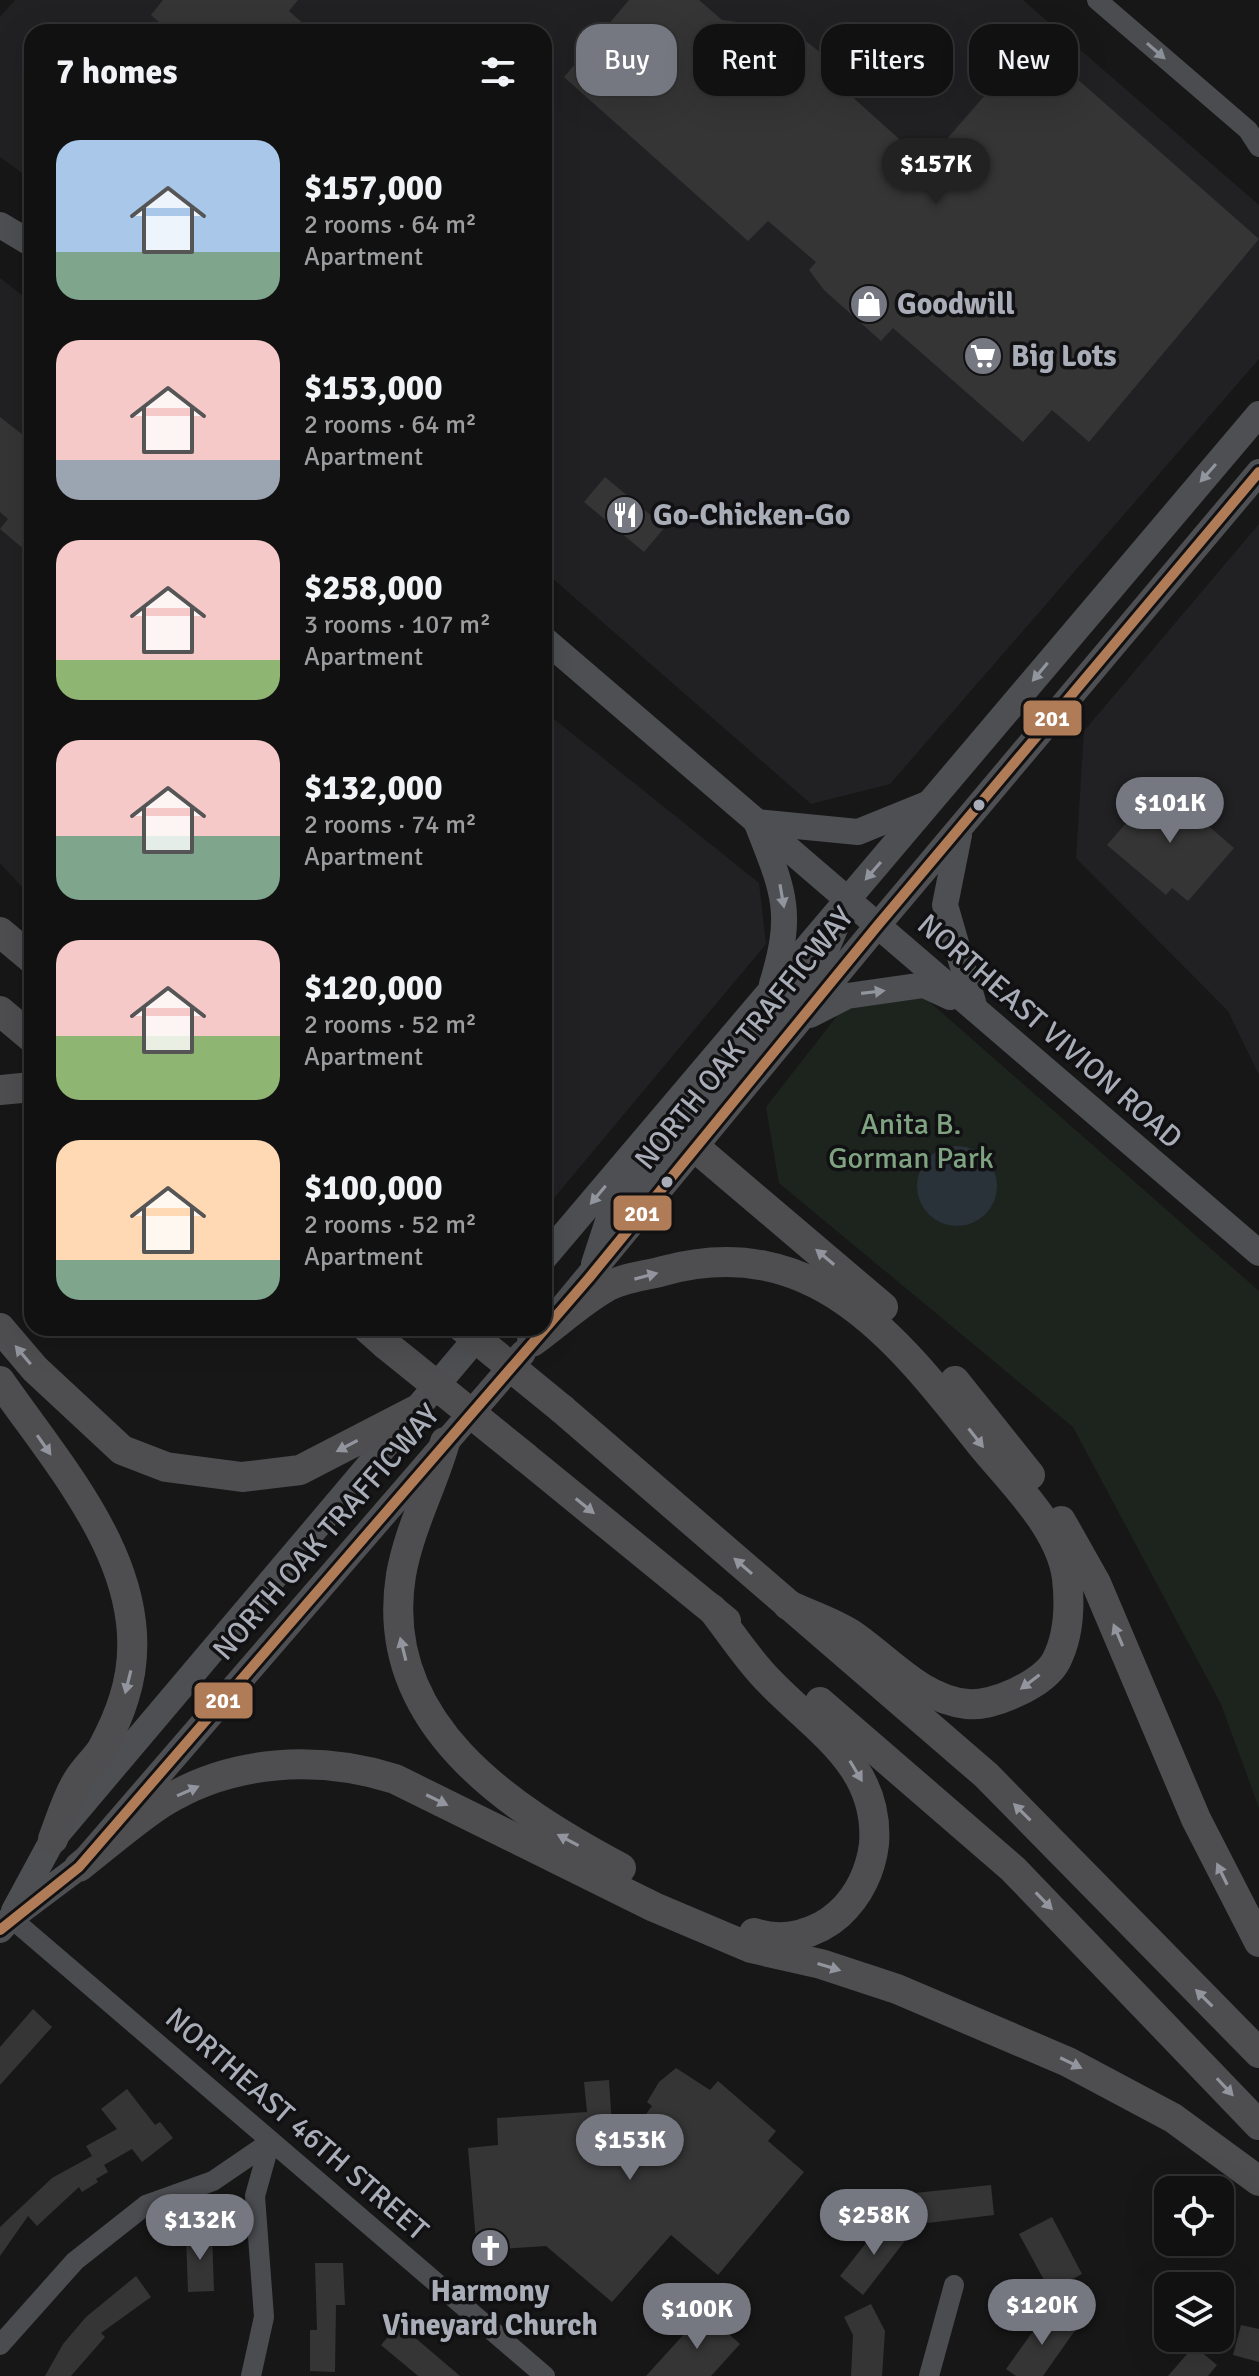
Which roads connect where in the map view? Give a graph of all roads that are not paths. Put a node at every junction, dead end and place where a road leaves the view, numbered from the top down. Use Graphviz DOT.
graph roads {
  1 [pos="1097,0"];
  2 [pos="1259,147"];
  3 [pos="0,225"];
  4 [pos="24,239"];
  5 [pos="1259,414"];
  6 [pos="1259,472"];
  7 [pos="552,646"];
  8 [pos="930,802"];
  9 [pos="756,822"];
  10 [pos="961,828"];
  11 [pos="847,900"];
  12 [pos="878,925"];
  13 [pos="0,932"];
  14 [pos="24,952"];
  15 [pos="769,993"];
  16 [pos="975,1009"];
  17 [pos="0,1011"];
  18 [pos="801,1020"];
  19 [pos="24,1031"];
  20 [pos="24,1088"];
  21 [pos="0,1090"];
  22 [pos="696,1148"];
  23 [pos="552,1249"];
  24 [pos="1259,1253"];
  25 [pos="589,1278"];
  26 [pos="552,1320"];
  27 [pos="552,1327"];
  28 [pos="0,1328"];
  29 [pos="376,1336"];
  30 [pos="473,1336"];
  31 [pos="478,1336"];
  32 [pos="537,1336"];
  33 [pos="540,1336"];
  34 [pos="532,1342"];
  35 [pos="0,1381"];
  36 [pos="416,1410"];
  37 [pos="445,1442"];
  38 [pos="788,1605"];
  39 [pos="712,1609"];
  40 [pos="53,1839"];
  41 [pos="79,1867"];
  42 [pos="5,1924"];
  43 [pos="1259,1942"];
  44 [pos="1259,2053"];
  45 [pos="1259,2125"];
  46 [pos="270,2142"];
  47 [pos="225,2174"];
  48 [pos="1259,2181"];
  49 [pos="255,2196"];
  50 [pos="954,2285"];
  51 [pos="0,2345"];
  52 [pos="251,2376"];
  53 [pos="545,2376"];
  54 [pos="929,2376"];
  1 -- 2 [label="street, one-way"];
  3 -- 4 [label="main road"];
  5 -- 8 [label="main road, NORTH OAK TRAFFICWAY, one-way"];
  6 -- 10 [label="main road, NORTH OAK TRAFFICWAY"];
  7 -- 9 [label="main road, NORTHEAST VIVION ROAD"];
  8 -- 9 [label="main road"];
  8 -- 11 [label="main road, NORTH OAK TRAFFICWAY, one-way"];
  9 -- 11 [label="main road, NORTHEAST VIVION ROAD"];
  9 -- 15 [label="main road, one-way"];
  10 -- 12 [label="main road, NORTH OAK TRAFFICWAY"];
  10 -- 16 [label="main road"];
  11 -- 12 [label="main road, NORTHEAST VIVION ROAD"];
  11 -- 15 [label="main road, NORTH OAK TRAFFICWAY"];
  11 -- 25 [label="main road"];
  12 -- 16 [label="main road, NORTHEAST VIVION ROAD"];
  12 -- 18 [label="main road, NORTH OAK TRAFFICWAY"];
  13 -- 14 [label="highway"];
  15 -- 23 [label="main road, NORTH OAK TRAFFICWAY, one-way"];
  18 -- 16 [label="main road, one-way"];
  16 -- 24 [label="main road, NORTHEAST VIVION ROAD"];
  17 -- 19 [label="highway"];
  18 -- 22 [label="main road, NORTH OAK TRAFFICWAY"];
  20 -- 21 [label="highway"];
  22 -- 25 [label="main road, NORTH OAK TRAFFICWAY"];
  43 -- 22 [label="highway, one-way"];
  25 -- 26 [label="main road, NORTH OAK TRAFFICWAY"];
  27 -- 38 [label="highway, one-way"];
  36 -- 28 [label="highway, one-way"];
  29 -- 39 [label="highway, one-way, bridge"];
  38 -- 30 [label="highway, one-way, bridge"];
  31 -- 36 [label="main road, NORTH OAK TRAFFICWAY"];
  32 -- 34 [label="main road, NORTH OAK TRAFFICWAY"];
  34 -- 33 [label="highway, one-way"];
  34 -- 37 [label="main road, NORTH OAK TRAFFICWAY"];
  35 -- 40 [label="highway, one-way"];
  36 -- 40 [label="main road, NORTH OAK TRAFFICWAY"];
  39 -- 37 [label="highway, one-way"];
  37 -- 41 [label="main road, NORTH OAK TRAFFICWAY"];
  44 -- 38 [label="highway, one-way"];
  39 -- 45 [label="highway, one-way"];
  40 -- 42 [label="main road, NORTH OAK TRAFFICWAY"];
  41 -- 42 [label="main road, NORTH OAK TRAFFICWAY"];
  41 -- 48 [label="highway, one-way"];
  42 -- 46 [label="street, NORTHEAST 46TH STREET"];
  46 -- 47 [label="street"];
  46 -- 49 [label="street"];
  46 -- 53 [label="street, NORTHEAST 46TH STREET"];
  47 -- 49 [label="street"];
  47 -- 51 [label="street"];
  49 -- 52 [label="street"];
  50 -- 54 [label="street"];
}
